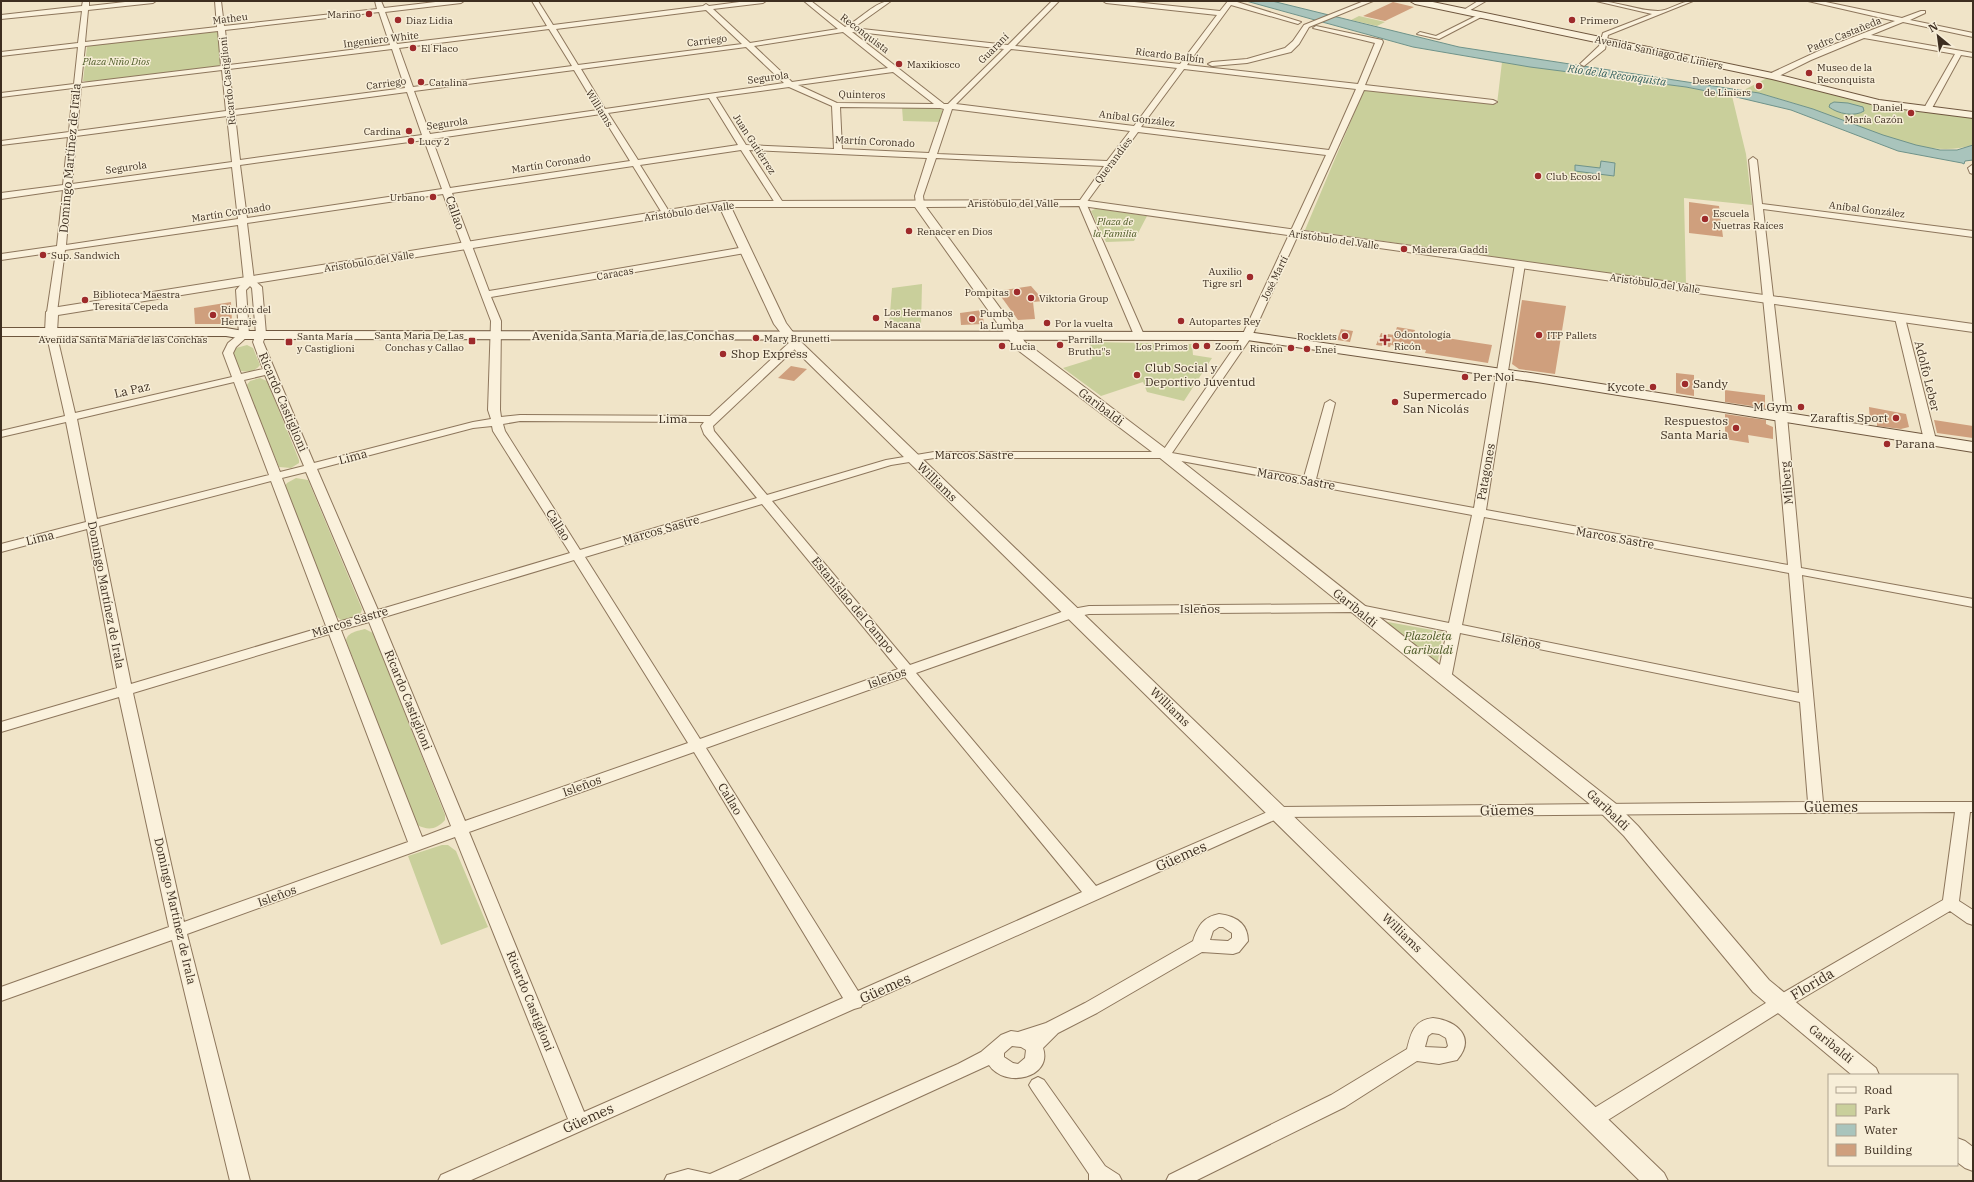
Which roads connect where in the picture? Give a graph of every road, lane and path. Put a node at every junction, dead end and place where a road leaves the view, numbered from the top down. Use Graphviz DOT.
graph roads {
  1 [pos="153,1"];
  2 [pos="218,1"];
  3 [pos="378,1"];
  4 [pos="461,1"];
  5 [pos="535,1"];
  6 [pos="701,1"];
  7 [pos="763,1"];
  8 [pos="807,1"];
  9 [pos="888,1"];
  10 [pos="1056,1"];
  11 [pos="1106,1"];
  12 [pos="1370,1"];
  13 [pos="1415,1"];
  14 [pos="1483,1"];
  15 [pos="1599,1"];
  16 [pos="1690,1"];
  17 [pos="1811,1"];
  18 [pos="1231,2"];
  19 [pos="1837,4"];
  20 [pos="86,5"];
  21 [pos="709,9"];
  22 [pos="381,10"];
  23 [pos="1465,11"];
  24 [pos="1923,12"];
  25 [pos="1221,13"];
  26 [pos="1659,13"];
  27 [pos="1482,15"];
  28 [pos="1,18"];
  29 [pos="1904,20"];
  30 [pos="1298,22"];
  31 [pos="1313,26"];
  32 [pos="551,28"];
  33 [pos="222,29"];
  34 [pos="844,30"];
  35 [pos="1420,34"];
  36 [pos="1973,35"];
  37 [pos="1865,36"];
  38 [pos="1604,41"];
  39 [pos="82,45"];
  40 [pos="749,45"];
  41 [pos="1009,46"];
  42 [pos="395,47"];
  43 [pos="1960,53"];
  44 [pos="1,54"];
  45 [pos="1973,55"];
  46 [pos="1584,64"];
  47 [pos="1181,66"];
  48 [pos="225,68"];
  49 [pos="575,68"];
  50 [pos="895,69"];
  51 [pos="1772,76"];
  52 [pos="791,85"];
  53 [pos="76,86"];
  54 [pos="1361,87"];
  55 [pos="410,89"];
  56 [pos="1,95"];
  57 [pos="711,96"];
  58 [pos="1493,102"];
  59 [pos="836,105"];
  60 [pos="940,105"];
  61 [pos="949,109"];
  62 [pos="1927,110"];
  63 [pos="602,111"];
  64 [pos="231,113"];
  65 [pos="1973,115"];
  66 [pos="1136,129"];
  67 [pos="72,134"];
  68 [pos="427,137"];
  69 [pos="1,143"];
  70 [pos="744,147"];
  71 [pos="838,151"];
  72 [pos="1332,153"];
  73 [pos="932,155"];
  74 [pos="1753,160"];
  75 [pos="634,162"];
  76 [pos="236,163"];
  77 [pos="1109,164"];
  78 [pos="68,186"];
  79 [pos="447,190"];
  80 [pos="1,196"];
  81 [pos="1082,203"];
  82 [pos="724,204"];
  83 [pos="780,204"];
  84 [pos="920,204"];
  85 [pos="1758,206"];
  86 [pos="666,213"];
  87 [pos="243,221"];
  88 [pos="1296,234"];
  89 [pos="1973,234"];
  90 [pos="466,245"];
  91 [pos="61,248"];
  92 [pos="745,250"];
  93 [pos="1,257"];
  94 [pos="1520,264"];
  95 [pos="249,281"];
  96 [pos="486,295"];
  97 [pos="1769,299"];
  98 [pos="52,312"];
  99 [pos="1900,318"];
  100 [pos="1973,328"];
  101 [pos="1,332"];
  102 [pos="244,334"];
  103 [pos="262,334"];
  104 [pos="496,335"];
  105 [pos="1012,335"];
  106 [pos="1140,335"];
  107 [pos="52,336"];
  108 [pos="1247,336"];
  109 [pos="792,339"];
  110 [pos="1,340"];
  111 [pos="269,371"];
  112 [pos="1503,373"];
  113 [pos="239,378"];
  114 [pos="1330,404"];
  115 [pos="1781,416"];
  116 [pos="71,418"];
  117 [pos="713,419"];
  118 [pos="497,421"];
  119 [pos="1,434"];
  120 [pos="1930,440"];
  121 [pos="1973,447"];
  122 [pos="1165,455"];
  123 [pos="912,458"];
  124 [pos="311,468"];
  125 [pos="276,477"];
  126 [pos="1309,482"];
  127 [pos="765,500"];
  128 [pos="1479,514"];
  129 [pos="92,525"];
  130 [pos="1,548"];
  131 [pos="577,555"];
  132 [pos="1796,571"];
  133 [pos="1973,603"];
  134 [pos="1355,608"];
  135 [pos="1072,613"];
  136 [pos="373,615"];
  137 [pos="332,627"];
  138 [pos="1455,628"];
  139 [pos="907,671"];
  140 [pos="1444,679"];
  141 [pos="125,690"];
  142 [pos="1807,699"];
  143 [pos="1,727"];
  144 [pos="697,745"];
  145 [pos="1816,807"];
  146 [pos="1968,807"];
  147 [pos="1608,808"];
  148 [pos="1279,812"];
  149 [pos="460,829"];
  150 [pos="418,845"];
  151 [pos="1094,895"];
  152 [pos="1951,903"];
  153 [pos="1973,919"];
  154 [pos="178,932"];
  155 [pos="1200,945"];
  156 [pos="2,994"];
  157 [pos="855,1002"];
  158 [pos="1780,1003"];
  159 [pos="996,1048"];
  160 [pos="1030,1049"];
  161 [pos="1415,1053"];
  162 [pos="964,1069"];
  163 [pos="1010,1070"];
  164 [pos="1867,1074"];
  165 [pos="1038,1085"];
  166 [pos="1592,1119"];
  167 [pos="579,1122"];
  168 [pos="1958,1149"];
  169 [pos="1973,1161"];
  170 [pos="1103,1178"];
  171 [pos="240,1181"];
  172 [pos="448,1181"];
  173 [pos="674,1181"];
  174 [pos="705,1181"];
  175 [pos="716,1181"];
  176 [pos="1176,1181"];
  177 [pos="1656,1181"];
  1 -- 20 [label="street"];
  2 -- 33 [label="street, Ricardo Castiglioni"];
  3 -- 22 [label="street, Callao"];
  4 -- 22 [label="street, Matheu"];
  5 -- 32 [label="street, Williams"];
  6 -- 21 [label="street, Quinteros"];
  7 -- 21 [label="street, Ingeniero White"];
  8 -- 34 [label="street, Reconquista"];
  9 -- 34 [label="street"];
  10 -- 41 [label="street, Guaraní"];
  11 -- 25 [label="street"];
  12 -- 31 [label="street"];
  13 -- 23 [label="main road, Avenida Santiago de Liniers"];
  14 -- 23 [label="street"];
  15 -- 26 [label="street"];
  16 -- 26 [label="street"];
  17 -- 19 [label="street"];
  18 -- 25 [label="street, Querandíes"];
  18 -- 30 [label="street"];
  19 -- 29 [label="street"];
  20 -- 28 [label="street"];
  20 -- 39 [label="street, Domingo Martínez de Irala"];
  21 -- 32 [label="street, Ingeniero White"];
  21 -- 40 [label="street, Quinteros"];
  22 -- 33 [label="street, Matheu"];
  22 -- 42 [label="street, Callao"];
  23 -- 27 [label="main road, Avenida Santiago de Liniers"];
  24 -- 29 [label="street, Padre Castañeda"];
  25 -- 47 [label="street, Querandíes"];
  26 -- 38 [label="street"];
  27 -- 35 [label="street"];
  27 -- 38 [label="main road, Avenida Santiago de Liniers"];
  29 -- 36 [label="street"];
  29 -- 37 [label="street, Padre Castañeda"];
  31 -- 47 [label="street"];
  31 -- 54 [label="street, José Martí"];
  32 -- 42 [label="street, Ingeniero White"];
  32 -- 49 [label="street, Williams"];
  33 -- 39 [label="street, Matheu"];
  33 -- 48 [label="street, Ricardo Castiglioni"];
  34 -- 40 [label="street, Carriego"];
  34 -- 41 [label="street, Ricardo Balbín"];
  34 -- 50 [label="street, Reconquista"];
  37 -- 43 [label="street"];
  37 -- 51 [label="street, Padre Castañeda"];
  38 -- 46 [label="street"];
  38 -- 51 [label="main road, Avenida Santiago de Liniers"];
  39 -- 44 [label="street, Matheu"];
  39 -- 53 [label="street, Domingo Martínez de Irala"];
  40 -- 49 [label="street, Carriego"];
  40 -- 52 [label="street, Quinteros"];
  41 -- 47 [label="street, Ricardo Balbín"];
  41 -- 61 [label="street, Guaraní"];
  42 -- 48 [label="street, Ingeniero White"];
  42 -- 55 [label="street, Callao"];
  43 -- 45 [label="street"];
  43 -- 62 [label="street"];
  47 -- 54 [label="street, Ricardo Balbín"];
  47 -- 66 [label="street, Querandíes"];
  48 -- 53 [label="street, Ingeniero White"];
  48 -- 64 [label="street, Ricardo Castiglioni"];
  49 -- 55 [label="street, Carriego"];
  49 -- 63 [label="street, Williams"];
  50 -- 52 [label="street, Segurola"];
  50 -- 60 [label="street, Reconquista"];
  51 -- 62 [label="main road, Avenida Santiago de Liniers"];
  52 -- 57 [label="street, Segurola"];
  52 -- 59 [label="street, Quinteros"];
  53 -- 56 [label="street, Ingeniero White"];
  53 -- 67 [label="street, Domingo Martínez de Irala"];
  54 -- 58 [label="street, Ricardo Balbín"];
  54 -- 72 [label="street, José Martí"];
  55 -- 64 [label="street, Carriego"];
  55 -- 68 [label="street, Callao"];
  57 -- 63 [label="street, Segurola"];
  57 -- 70 [label="street, Juan Gutiérrez"];
  59 -- 60 [label="street, Quinteros"];
  59 -- 71 [label="street"];
  60 -- 61 [label="street, Aníbal González"];
  61 -- 66 [label="street, Aníbal González"];
  61 -- 73 [label="street"];
  62 -- 65 [label="main road, Avenida Santiago de Liniers"];
  63 -- 68 [label="street, Segurola"];
  63 -- 75 [label="street, Williams"];
  64 -- 67 [label="street, Carriego"];
  64 -- 76 [label="street, Ricardo Castiglioni"];
  66 -- 72 [label="street, Aníbal González"];
  66 -- 77 [label="street, Querandíes"];
  67 -- 69 [label="street, Carriego"];
  67 -- 78 [label="street, Domingo Martínez de Irala"];
  68 -- 76 [label="street, Segurola"];
  68 -- 79 [label="street, Callao"];
  70 -- 71 [label="street, Martín Coronado"];
  70 -- 75 [label="street, Martín Coronado"];
  70 -- 83 [label="street, Juan Gutiérrez"];
  71 -- 73 [label="street, Martín Coronado"];
  72 -- 88 [label="street, José Martí"];
  73 -- 77 [label="street, Martín Coronado"];
  73 -- 84 [label="street"];
  74 -- 85 [label="street, Milberg"];
  75 -- 79 [label="street, Martín Coronado"];
  75 -- 86 [label="street, Williams"];
  76 -- 78 [label="street, Segurola"];
  76 -- 87 [label="street, Ricardo Castiglioni"];
  77 -- 81 [label="street, Querandíes"];
  78 -- 80 [label="street, Segurola"];
  78 -- 91 [label="street, Domingo Martínez de Irala"];
  79 -- 87 [label="street, Martín Coronado"];
  79 -- 90 [label="street, Callao"];
  81 -- 84 [label="street, Aristóbulo del Valle"];
  81 -- 88 [label="street, Aristóbulo del Valle"];
  81 -- 106 [label="street"];
  82 -- 83 [label="street, Aristóbulo del Valle"];
  82 -- 86 [label="street, Aristóbulo del Valle"];
  82 -- 92 [label="street, Williams"];
  83 -- 84 [label="street, Aristóbulo del Valle"];
  84 -- 105 [label="street, Garibaldi"];
  85 -- 89 [label="street, Aníbal González"];
  85 -- 97 [label="street, Milberg"];
  86 -- 90 [label="street, Aristóbulo del Valle"];
  87 -- 91 [label="street, Martín Coronado"];
  87 -- 95 [label="street, Ricardo Castiglioni"];
  88 -- 94 [label="street, Aristóbulo del Valle"];
  88 -- 108 [label="street, José Martí"];
  90 -- 95 [label="street, Aristóbulo del Valle"];
  90 -- 96 [label="street, Callao"];
  91 -- 93 [label="street, Martín Coronado"];
  91 -- 98 [label="street, Domingo Martínez de Irala"];
  92 -- 96 [label="street, Caracas"];
  92 -- 109 [label="street, Williams"];
  94 -- 97 [label="street, Aristóbulo del Valle"];
  94 -- 112 [label="street, Patagones"];
  95 -- 98 [label="street, Aristóbulo del Valle"];
  95 -- 102 [label="street, Ricardo Castiglioni"];
  95 -- 103 [label="street, Ricardo Castiglioni"];
  96 -- 104 [label="street, Callao"];
  97 -- 99 [label="street, Aristóbulo del Valle"];
  97 -- 115 [label="street, Milberg"];
  98 -- 107 [label="street, Domingo Martínez de Irala"];
  99 -- 100 [label="street, Aristóbulo del Valle"];
  99 -- 120 [label="street, Adolfo Leber"];
  101 -- 107 [label="main road, Avenida Santa María de las Conchas"];
  102 -- 103 [label="main road, Avenida Santa María de las Conchas"];
  102 -- 107 [label="main road, Avenida Santa María de las Conchas"];
  102 -- 113 [label="street"];
  103 -- 104 [label="main road, Avenida Santa María de las Conchas"];
  103 -- 111 [label="street, Ricardo Castiglioni"];
  104 -- 109 [label="main road, Avenida Santa María de las Conchas"];
  104 -- 118 [label="street, Callao"];
  105 -- 106 [label="main road, Avenida Santa María de las Conchas"];
  105 -- 109 [label="main road, Avenida Santa María de las Conchas"];
  105 -- 122 [label="street, Garibaldi"];
  106 -- 108 [label="main road, Avenida Santa María de las Conchas"];
  107 -- 110 [label="main road, Avenida Santa María de las Conchas"];
  107 -- 116 [label="street, Domingo Martínez de Irala"];
  108 -- 112 [label="main road, Avenida Santa María de las Conchas"];
  108 -- 122 [label="street, José Martí"];
  109 -- 117 [label="street"];
  109 -- 123 [label="street, Williams"];
  111 -- 113 [label="street, La Paz"];
  111 -- 124 [label="street, Ricardo Castiglioni"];
  112 -- 115 [label="main road, Avenida Santa María de las Conchas"];
  112 -- 128 [label="street, Patagones"];
  113 -- 116 [label="street, La Paz"];
  113 -- 125 [label="street"];
  114 -- 126 [label="street"];
  115 -- 120 [label="main road, Avenida Santa María de las Conchas"];
  115 -- 132 [label="street, Milberg"];
  116 -- 119 [label="street, La Paz"];
  116 -- 129 [label="street, Domingo Martínez de Irala"];
  117 -- 118 [label="street, Lima"];
  117 -- 127 [label="street, Estanislao del Campo"];
  118 -- 124 [label="street, Lima"];
  118 -- 131 [label="street, Callao"];
  120 -- 121 [label="main road, Avenida Santa María de las Conchas"];
  122 -- 123 [label="street, Marcos Sastre"];
  122 -- 126 [label="street, Marcos Sastre"];
  122 -- 134 [label="street, Garibaldi"];
  123 -- 127 [label="street, Marcos Sastre"];
  123 -- 135 [label="street, Williams"];
  124 -- 125 [label="street, Lima"];
  124 -- 136 [label="street, Ricardo Castiglioni"];
  125 -- 129 [label="street, Lima"];
  125 -- 137 [label="street"];
  126 -- 128 [label="street, Marcos Sastre"];
  127 -- 131 [label="street, Marcos Sastre"];
  127 -- 139 [label="street, Estanislao del Campo"];
  128 -- 132 [label="street, Marcos Sastre"];
  128 -- 138 [label="street, Patagones"];
  129 -- 130 [label="street, Lima"];
  129 -- 141 [label="street, Domingo Martínez de Irala"];
  131 -- 136 [label="street, Marcos Sastre"];
  131 -- 144 [label="street, Callao"];
  132 -- 133 [label="street, Marcos Sastre"];
  132 -- 142 [label="street, Milberg"];
  134 -- 135 [label="street, Isleños"];
  134 -- 138 [label="street, Isleños"];
  134 -- 140 [label="street, Garibaldi"];
  135 -- 139 [label="street, Isleños"];
  135 -- 148 [label="street, Williams"];
  136 -- 137 [label="street, Marcos Sastre"];
  136 -- 149 [label="street, Ricardo Castiglioni"];
  137 -- 141 [label="street, Marcos Sastre"];
  137 -- 150 [label="street"];
  138 -- 140 [label="street, Patagones"];
  138 -- 142 [label="street, Isleños"];
  139 -- 144 [label="street, Isleños"];
  139 -- 151 [label="street, Estanislao del Campo"];
  140 -- 147 [label="street, Garibaldi"];
  141 -- 143 [label="street, Marcos Sastre"];
  141 -- 154 [label="street, Domingo Martínez de Irala"];
  142 -- 145 [label="street, Milberg"];
  144 -- 149 [label="street, Isleños"];
  144 -- 157 [label="street, Callao"];
  145 -- 146 [label="street, Güemes"];
  145 -- 147 [label="street, Güemes"];
  146 -- 152 [label="street"];
  147 -- 148 [label="street, Güemes"];
  147 -- 158 [label="street, Garibaldi"];
  148 -- 151 [label="street, Güemes"];
  148 -- 166 [label="street, Williams"];
  149 -- 150 [label="street, Isleños"];
  149 -- 167 [label="street, Ricardo Castiglioni"];
  150 -- 154 [label="street, Isleños"];
  151 -- 157 [label="street, Güemes"];
  152 -- 153 [label="street"];
  152 -- 158 [label="street, Florida"];
  154 -- 156 [label="street, Isleños"];
  154 -- 171 [label="street, Domingo Martínez de Irala"];
  155 -- 160 [label="street"];
  157 -- 167 [label="street, Güemes"];
  158 -- 164 [label="street, Garibaldi"];
  158 -- 166 [label="street, Florida"];
  159 -- 160 [label="street"];
  159 -- 162 [label="street"];
  159 -- 163 [label="street"];
  160 -- 163 [label="street"];
  160 -- 165 [label="street"];
  161 -- 176 [label="street"];
  162 -- 163 [label="street"];
  162 -- 175 [label="street"];
  163 -- 165 [label="street"];
  165 -- 170 [label="street"];
  166 -- 177 [label="street, Williams"];
  167 -- 172 [label="street, Güemes"];
  168 -- 169 [label="street"];
  173 -- 174 [label="street"];
}
